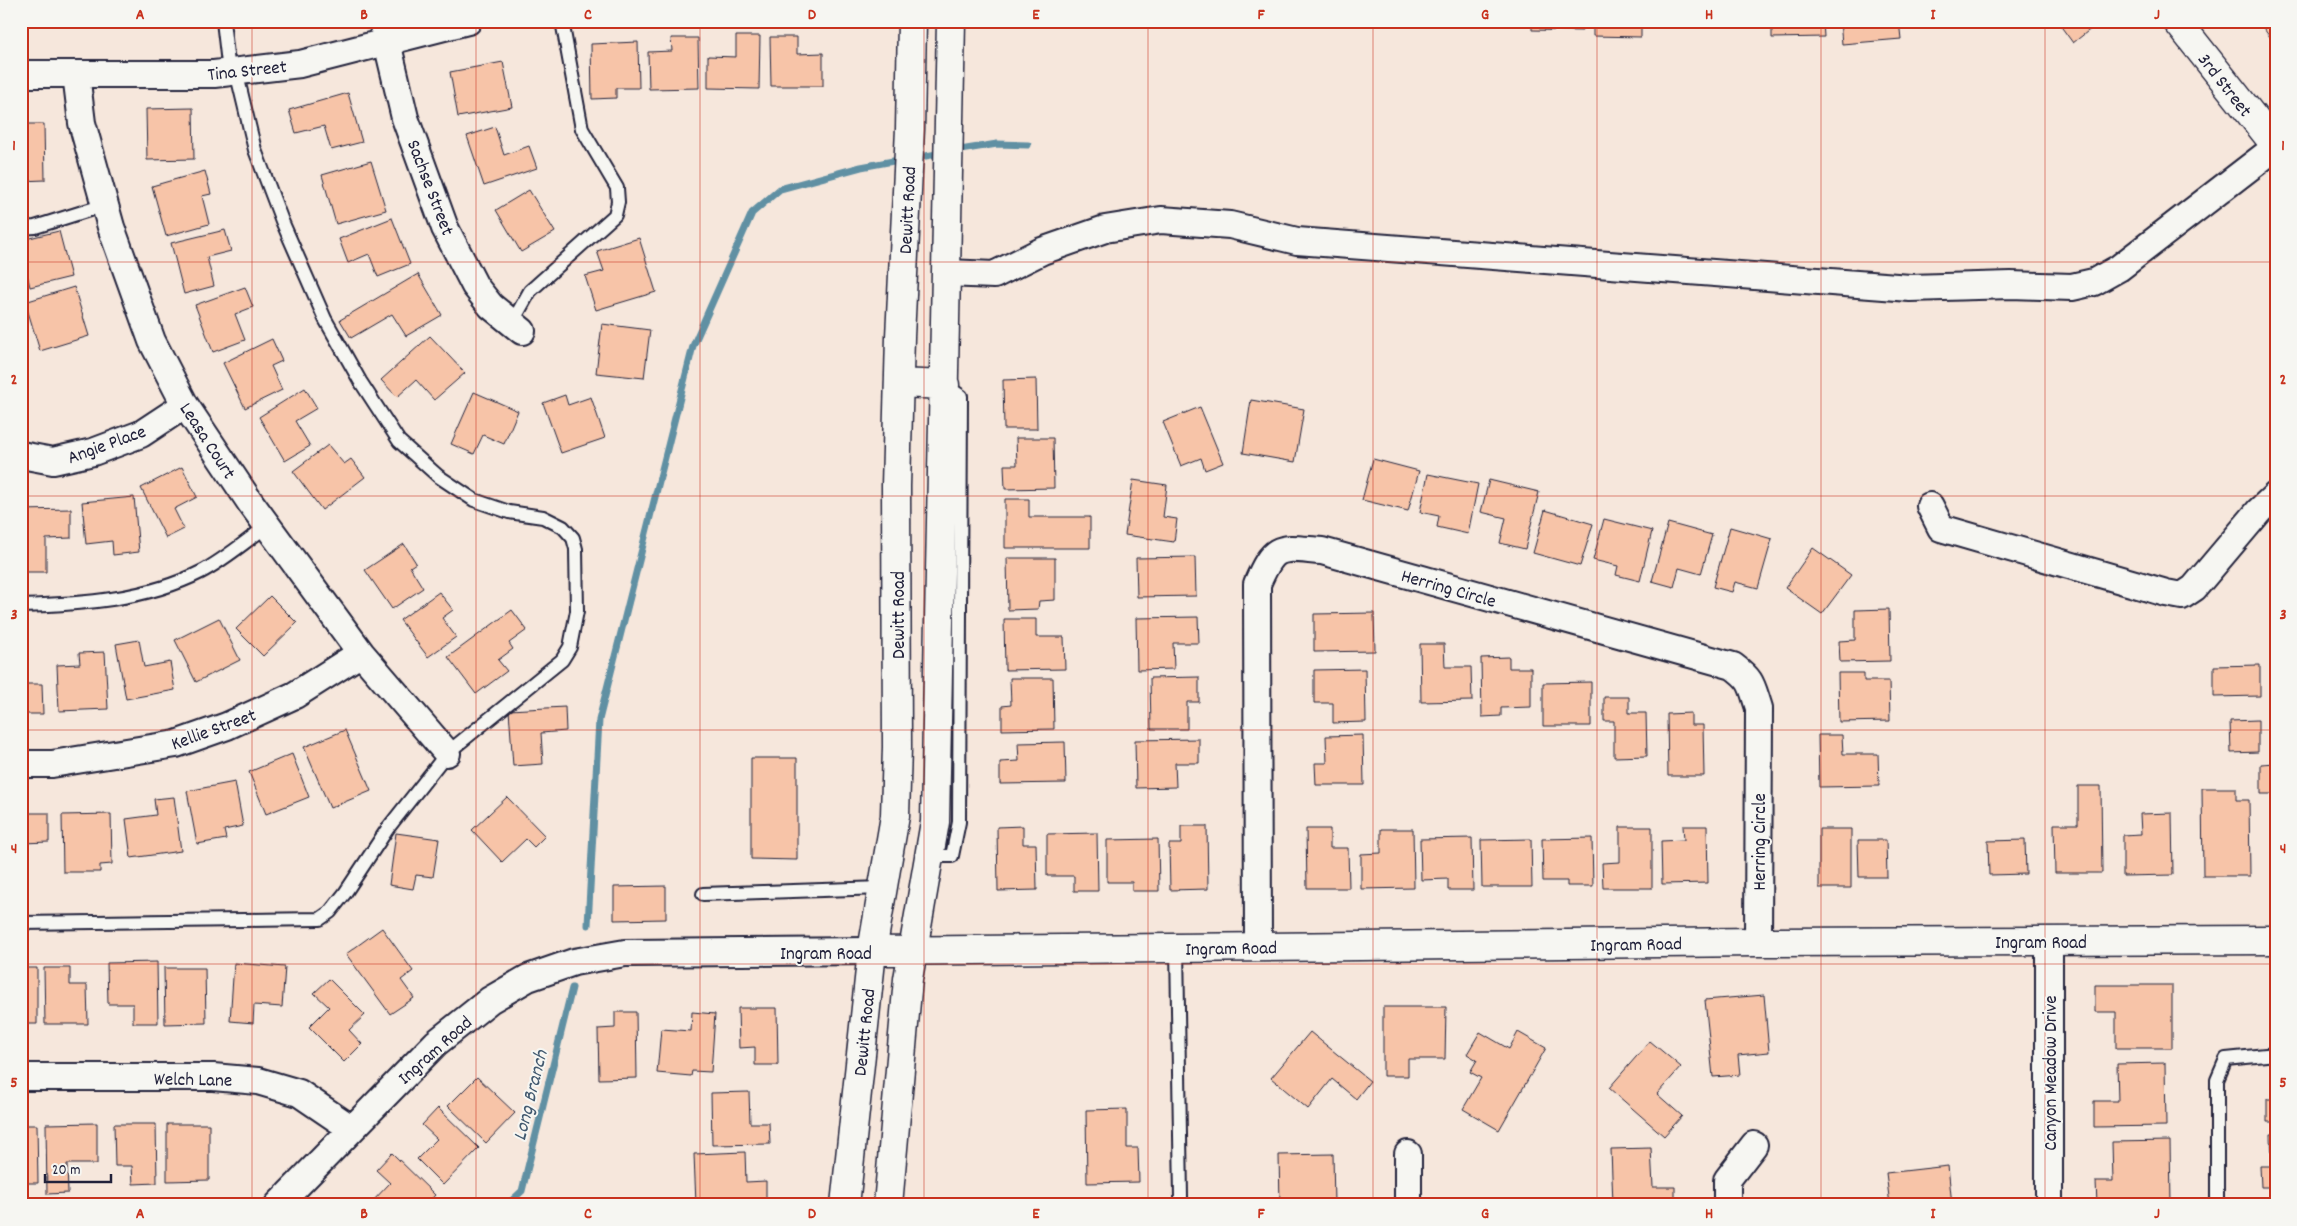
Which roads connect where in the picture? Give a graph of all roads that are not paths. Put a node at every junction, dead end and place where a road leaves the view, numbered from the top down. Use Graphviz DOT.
graph roads {
  1 [pos="223,21"];
  2 [pos="468,21"];
  3 [pos="562,21"];
  4 [pos="912,21"];
  5 [pos="951,21"];
  6 [pos="2177,21"];
  7 [pos="384,32"];
  8 [pos="233,72"];
  9 [pos="21,74"];
  10 [pos="76,74"];
  11 [pos="2276,147"];
  12 [pos="104,204"];
  13 [pos="21,228"];
  14 [pos="903,272"];
  15 [pos="947,273"];
  16 [pos="517,327"];
  17 [pos="899,383"];
  18 [pos="945,385"];
  19 [pos="186,406"];
  20 [pos="21,455"];
  21 [pos="2276,495"];
  22 [pos="1930,506"];
  23 [pos="268,526"];
  24 [pos="21,606"];
  25 [pos="361,653"];
  26 [pos="447,753"];
  27 [pos="21,764"];
  28 [pos="889,853"];
  29 [pos="929,856"];
  30 [pos="882,888"];
  31 [pos="703,894"];
  32 [pos="21,924"];
  33 [pos="2276,940"];
  34 [pos="2049,941"];
  35 [pos="1758,942"];
  36 [pos="1258,946"];
  37 [pos="1177,948"];
  38 [pos="872,951"];
  39 [pos="914,951"];
  40 [pos="2276,1054"];
  41 [pos="21,1077"];
  42 [pos="352,1129"];
  43 [pos="1754,1145"];
  44 [pos="1408,1154"];
  45 [pos="1180,1197"];
  46 [pos="278,1205"];
  47 [pos="845,1205"];
  48 [pos="888,1205"];
  49 [pos="1408,1205"];
  50 [pos="1727,1205"];
  51 [pos="2049,1205"];
  52 [pos="2217,1205"];
  1 -- 8 [label="lane"];
  2 -- 7 [label="street, Tina Street"];
  3 -- 16 [label="lane"];
  4 -- 14 [label="main road, Dewitt Road"];
  5 -- 15 [label="main road, Dewitt Road"];
  6 -- 11 [label="main road, 3rd Street"];
  7 -- 8 [label="street, Tina Street"];
  7 -- 16 [label="street, Sachse Street"];
  8 -- 10 [label="street, Tina Street"];
  8 -- 26 [label="lane"];
  9 -- 10 [label="street, Tina Street"];
  10 -- 12 [label="street, Leasa Court"];
  11 -- 15 [label="street"];
  12 -- 13 [label="lane"];
  12 -- 19 [label="street, Leasa Court"];
  14 -- 15 [label="main road"];
  14 -- 17 [label="main road, Dewitt Road"];
  15 -- 18 [label="main road, Dewitt Road"];
  17 -- 18 [label="main road"];
  17 -- 28 [label="main road, Dewitt Road"];
  18 -- 29 [label="main road, Dewitt Road"];
  19 -- 20 [label="street, Angie Place"];
  19 -- 23 [label="street, Leasa Court"];
  21 -- 22 [label="street"];
  23 -- 24 [label="lane"];
  23 -- 25 [label="street, Leasa Court"];
  25 -- 26 [label="street, Leasa Court"];
  25 -- 27 [label="street, Kellie Street"];
  26 -- 32 [label="lane"];
  28 -- 29 [label="main road"];
  28 -- 30 [label="main road, Dewitt Road"];
  29 -- 39 [label="main road, Dewitt Road"];
  30 -- 31 [label="lane"];
  30 -- 38 [label="main road, Dewitt Road"];
  33 -- 34 [label="main road, Ingram Road"];
  34 -- 35 [label="main road, Ingram Road"];
  34 -- 51 [label="street, Canyon Meadow Drive"];
  35 -- 36 [label="main road, Ingram Road"];
  35 -- 36 [label="street, Herring Circle"];
  36 -- 37 [label="main road, Ingram Road"];
  37 -- 39 [label="main road, Ingram Road"];
  37 -- 45 [label="lane"];
  38 -- 39 [label="main road, Ingram Road"];
  38 -- 42 [label="street, Ingram Road"];
  38 -- 47 [label="main road, Dewitt Road"];
  39 -- 48 [label="main road, Dewitt Road"];
  40 -- 52 [label="lane"];
  41 -- 42 [label="street, Welch Lane"];
  42 -- 46 [label="street, Ingram Road"];
  43 -- 50 [label="street"];
  44 -- 49 [label="street"];
}
